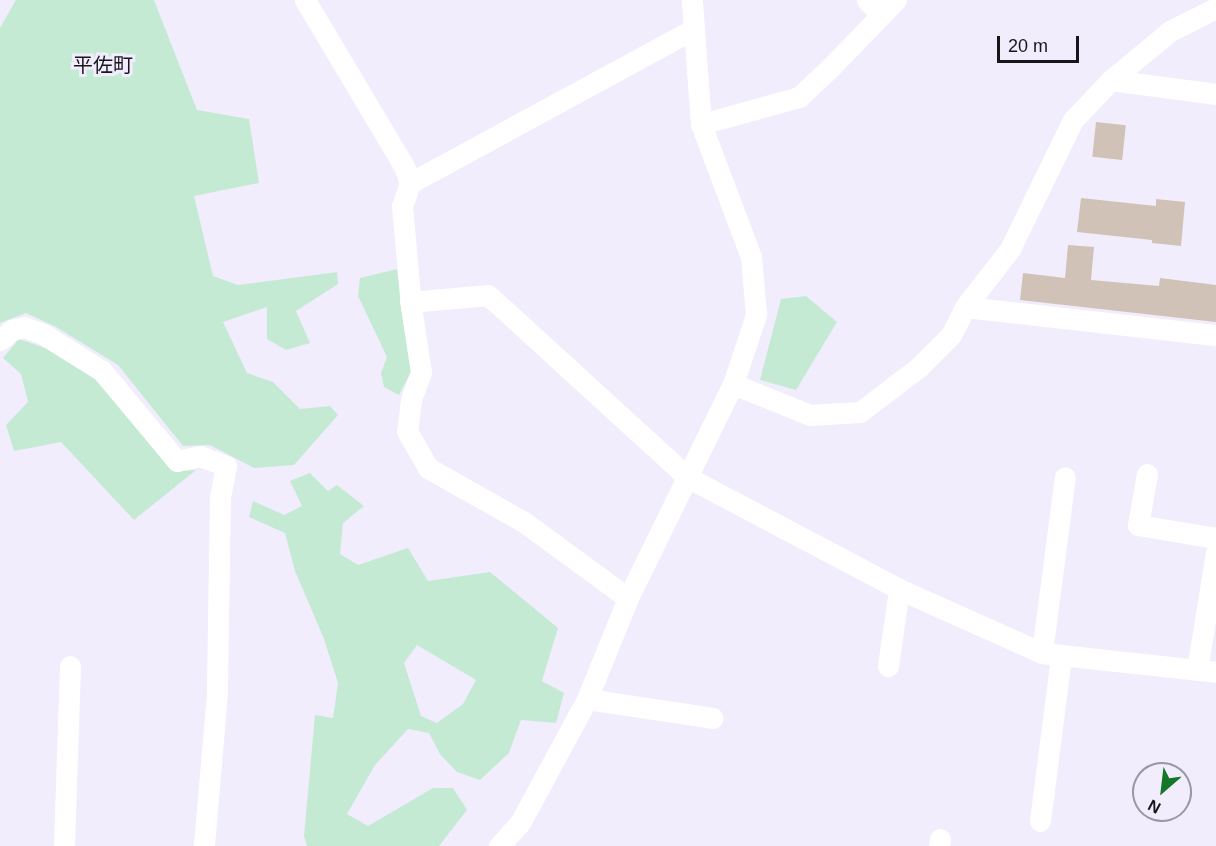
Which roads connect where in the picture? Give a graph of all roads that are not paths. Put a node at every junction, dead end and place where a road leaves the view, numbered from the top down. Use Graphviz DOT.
graph roads {
  1 [pos="305,0"];
  2 [pos="692,0"];
  3 [pos="881,5"];
  4 [pos="1211,5"];
  5 [pos="694,28"];
  6 [pos="1111,80"];
  7 [pos="1216,94"];
  8 [pos="701,123"];
  9 [pos="410,183"];
  10 [pos="410,302"];
  11 [pos="965,307"];
  12 [pos="1216,335"];
  13 [pos="0,339"];
  14 [pos="734,384"];
  15 [pos="1147,474"];
  16 [pos="687,477"];
  17 [pos="1065,477"];
  18 [pos="1216,538"];
  19 [pos="1216,553"];
  20 [pos="899,589"];
  21 [pos="628,598"];
  22 [pos="1052,654"];
  23 [pos="70,666"];
  24 [pos="888,666"];
  25 [pos="1207,671"];
  26 [pos="586,699"];
  27 [pos="713,718"];
  28 [pos="1040,821"];
  29 [pos="64,846"];
  30 [pos="204,846"];
  31 [pos="500,846"];
  1 -- 9 [label="street"];
  2 -- 5 [label="street"];
  3 -- 8 [label="street"];
  4 -- 6 [label="street"];
  5 -- 8 [label="street"];
  5 -- 9 [label="street"];
  6 -- 7 [label="street"];
  6 -- 11 [label="street"];
  8 -- 14 [label="street"];
  9 -- 10 [label="street"];
  10 -- 16 [label="street"];
  10 -- 21 [label="street"];
  11 -- 12 [label="street"];
  11 -- 14 [label="street"];
  13 -- 30 [label="street"];
  14 -- 16 [label="street"];
  15 -- 18 [label="street"];
  16 -- 20 [label="street"];
  16 -- 21 [label="street"];
  17 -- 22 [label="street"];
  19 -- 25 [label="street"];
  20 -- 22 [label="street"];
  20 -- 24 [label="street"];
  21 -- 26 [label="street"];
  22 -- 25 [label="street"];
  22 -- 28 [label="street"];
  23 -- 29 [label="street"];
  26 -- 27 [label="street"];
  26 -- 31 [label="street"];
}
